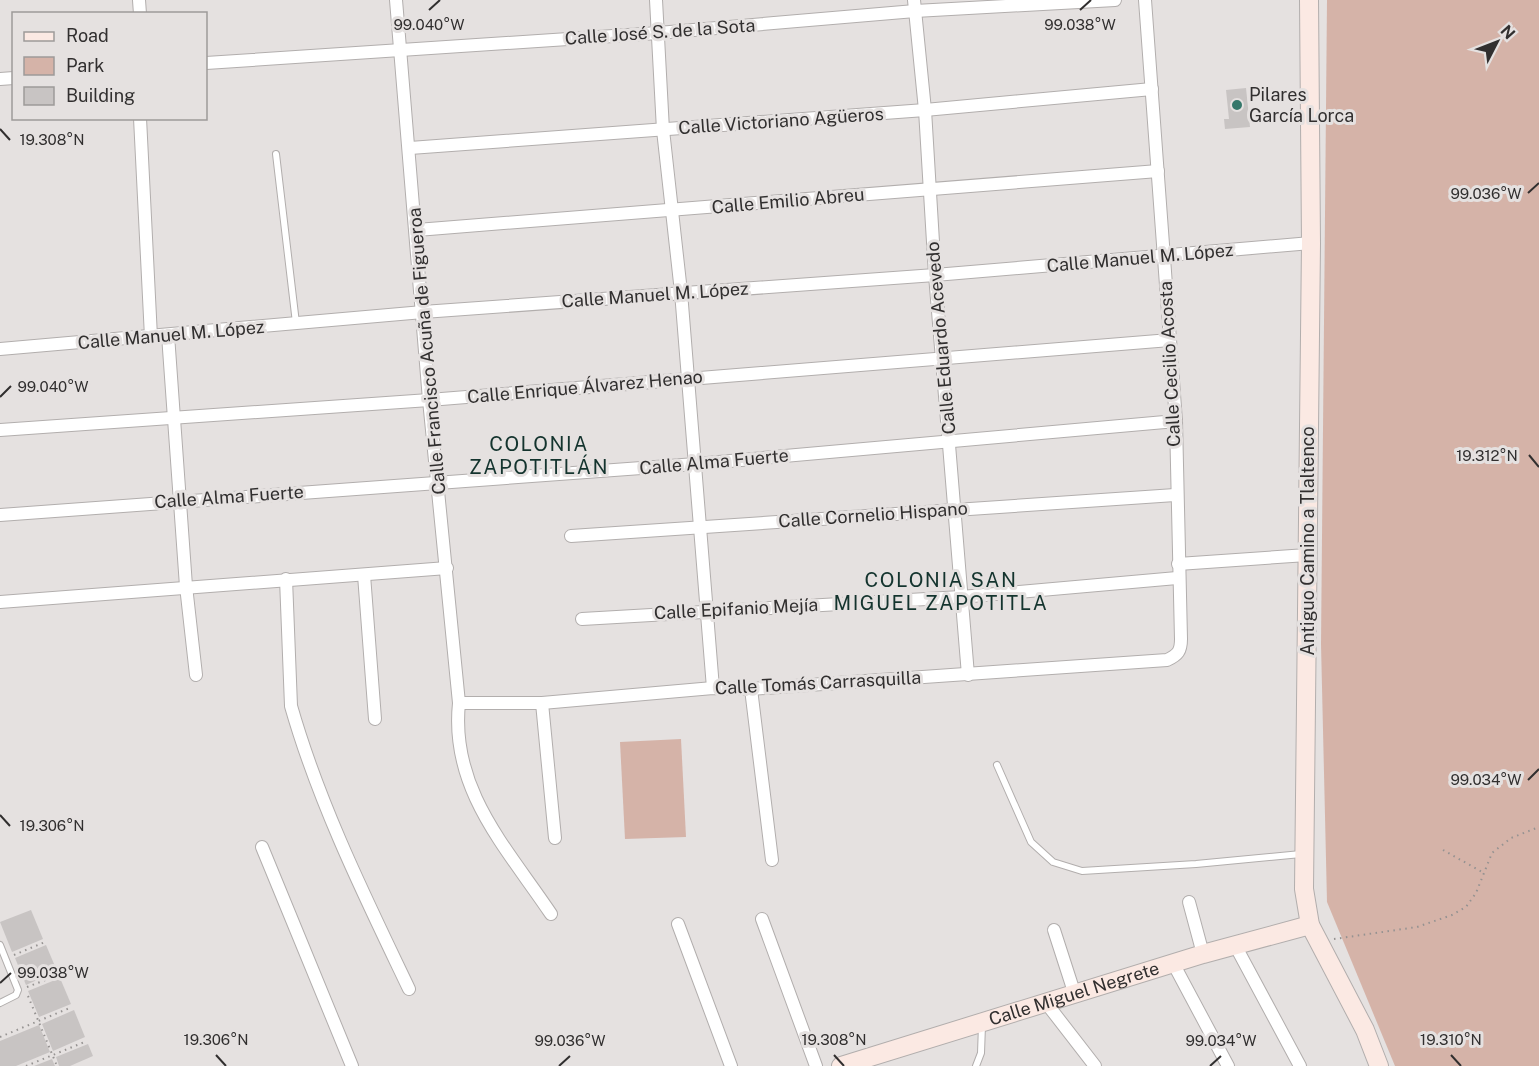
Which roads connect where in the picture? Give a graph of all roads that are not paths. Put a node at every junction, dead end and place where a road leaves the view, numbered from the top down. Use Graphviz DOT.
graph roads {
  1 [pos="396,0"];
  2 [pos="656,0"];
  3 [pos="1115,0"];
  4 [pos="1145,0"];
  5 [pos="1309,0"];
  6 [pos="915,5"];
  7 [pos="658,33"];
  8 [pos="400,49"];
  9 [pos="207,63"];
  10 [pos="1152,89"];
  11 [pos="925,110"];
  12 [pos="140,120"];
  13 [pos="663,130"];
  14 [pos="410,148"];
  15 [pos="276,154"];
  16 [pos="1158,171"];
  17 [pos="929,189"];
  18 [pos="674,210"];
  19 [pos="417,230"];
  20 [pos="1311,243"];
  21 [pos="1164,255"];
  22 [pos="935,275"];
  23 [pos="681,292"];
  24 [pos="423,312"];
  25 [pos="296,323"];
  26 [pos="168,335"];
  27 [pos="151,337"];
  28 [pos="1170,340"];
  29 [pos="0,350"];
  30 [pos="943,358"];
  31 [pos="687,378"];
  32 [pos="429,400"];
  33 [pos="175,419"];
  34 [pos="1176,421"];
  35 [pos="0,430"];
  36 [pos="949,441"];
  37 [pos="696,464"];
  38 [pos="437,482"];
  39 [pos="1175,495"];
  40 [pos="180,501"];
  41 [pos="954,509"];
  42 [pos="0,515"];
  43 [pos="698,526"];
  44 [pos="571,536"];
  45 [pos="1307,555"];
  46 [pos="1178,564"];
  47 [pos="447,567"];
  48 [pos="364,575"];
  49 [pos="1177,578"];
  50 [pos="286,579"];
  51 [pos="186,586"];
  52 [pos="962,597"];
  53 [pos="0,602"];
  54 [pos="706,610"];
  55 [pos="582,620"];
  56 [pos="1177,656"];
  57 [pos="196,675"];
  58 [pos="968,675"];
  59 [pos="713,688"];
  60 [pos="751,688"];
  61 [pos="459,703"];
  62 [pos="542,703"];
  63 [pos="375,719"];
  64 [pos="997,765"];
  65 [pos="555,838"];
  66 [pos="262,847"];
  67 [pos="1304,854"];
  68 [pos="772,860"];
  69 [pos="1189,902"];
  70 [pos="550,914"];
  71 [pos="762,919"];
  72 [pos="678,924"];
  73 [pos="1310,925"];
  74 [pos="1054,930"];
  75 [pos="0,945"];
  76 [pos="1235,945"];
  77 [pos="1203,954"];
  78 [pos="1173,963"];
  79 [pos="409,989"];
  80 [pos="1075,994"];
  81 [pos="0,1003"];
  82 [pos="1047,1004"];
  83 [pos="981,1022"];
  84 [pos="352,1066"];
  85 [pos="731,1066"];
  86 [pos="816,1066"];
  87 [pos="841,1066"];
  88 [pos="976,1066"];
  89 [pos="1095,1066"];
  90 [pos="1228,1066"];
  91 [pos="1300,1066"];
  92 [pos="1379,1066"];
  1 -- 8 [label="street, Calle Francisco Acuña de Figueroa"];
  2 -- 7 [label="street"];
  3 -- 6 [label="street, Calle José S. de la Sota"];
  4 -- 10 [label="street, Calle Cecilio Acosta"];
  5 -- 20 [label="street, Antiguo Camino a Tlaltenco"];
  6 -- 7 [label="street, Calle José S. de la Sota"];
  6 -- 11 [label="street, Calle Eduardo Acevedo"];
  7 -- 8 [label="street, Calle José S. de la Sota"];
  7 -- 13 [label="street"];
  8 -- 9 [label="street, Calle José S. de la Sota"];
  8 -- 14 [label="street, Calle Francisco Acuña de Figueroa"];
  10 -- 11 [label="street, Calle Victoriano Agüeros"];
  10 -- 16 [label="street, Calle Cecilio Acosta"];
  11 -- 13 [label="street, Calle Victoriano Agüeros"];
  11 -- 17 [label="street, Calle Eduardo Acevedo"];
  12 -- 27 [label="street"];
  13 -- 14 [label="street, Calle Victoriano Agüeros"];
  13 -- 18 [label="street"];
  14 -- 19 [label="street, Calle Francisco Acuña de Figueroa"];
  15 -- 25 [label="lane"];
  16 -- 17 [label="street, Calle Emilio Abreu"];
  16 -- 21 [label="street, Calle Cecilio Acosta"];
  17 -- 18 [label="street, Calle Emilio Abreu"];
  17 -- 22 [label="street, Calle Eduardo Acevedo"];
  18 -- 19 [label="street, Calle Emilio Abreu"];
  18 -- 23 [label="street"];
  19 -- 24 [label="street, Calle Francisco Acuña de Figueroa"];
  20 -- 21 [label="street, Calle Manuel M. López"];
  20 -- 45 [label="street, Antiguo Camino a Tlaltenco"];
  21 -- 22 [label="street, Calle Manuel M. López"];
  21 -- 28 [label="street, Calle Cecilio Acosta"];
  22 -- 23 [label="street, Calle Manuel M. López"];
  22 -- 30 [label="street, Calle Eduardo Acevedo"];
  23 -- 24 [label="street, Calle Manuel M. López"];
  23 -- 31 [label="street"];
  24 -- 25 [label="street, Calle Manuel M. López"];
  24 -- 32 [label="street, Calle Francisco Acuña de Figueroa"];
  25 -- 26 [label="street, Calle Manuel M. López"];
  26 -- 27 [label="street, Calle Manuel M. López"];
  26 -- 33 [label="street"];
  27 -- 29 [label="street, Calle Manuel M. López"];
  28 -- 30 [label="street, Calle Enrique Álvarez Henao"];
  28 -- 34 [label="street, Calle Cecilio Acosta"];
  30 -- 31 [label="street, Calle Enrique Álvarez Henao"];
  30 -- 36 [label="street, Calle Eduardo Acevedo"];
  31 -- 32 [label="street, Calle Enrique Álvarez Henao"];
  31 -- 37 [label="street"];
  32 -- 33 [label="street, Calle Enrique Álvarez Henao"];
  32 -- 38 [label="street, Calle Francisco Acuña de Figueroa"];
  33 -- 35 [label="street, Calle Enrique Álvarez Henao"];
  33 -- 40 [label="street"];
  34 -- 36 [label="street, Calle Alma Fuerte"];
  34 -- 39 [label="street, Calle Cecilio Acosta"];
  36 -- 37 [label="street, Calle Alma Fuerte"];
  36 -- 41 [label="street, Calle Eduardo Acevedo"];
  37 -- 38 [label="street, Calle Alma Fuerte"];
  37 -- 43 [label="street"];
  38 -- 40 [label="street, Calle Alma Fuerte"];
  38 -- 47 [label="street, Calle Francisco Acuña de Figueroa"];
  39 -- 41 [label="street, Calle Cornelio Hispano"];
  39 -- 46 [label="street, Calle Cecilio Acosta"];
  40 -- 42 [label="street, Calle Alma Fuerte"];
  40 -- 51 [label="street"];
  41 -- 43 [label="street, Calle Cornelio Hispano"];
  41 -- 52 [label="street, Calle Eduardo Acevedo"];
  43 -- 44 [label="street, Calle Cornelio Hispano"];
  43 -- 54 [label="street"];
  45 -- 46 [label="street"];
  45 -- 67 [label="street, Antiguo Camino a Tlaltenco"];
  46 -- 49 [label="street, Calle Cecilio Acosta"];
  47 -- 48 [label="street"];
  47 -- 61 [label="street, Calle Francisco Acuña de Figueroa"];
  48 -- 50 [label="street"];
  48 -- 63 [label="street"];
  49 -- 52 [label="street, Calle Epifanio Mejía"];
  49 -- 56 [label="street, Calle Cecilio Acosta"];
  50 -- 51 [label="street"];
  50 -- 79 [label="street"];
  51 -- 53 [label="street"];
  51 -- 57 [label="street"];
  52 -- 54 [label="street, Calle Epifanio Mejía"];
  52 -- 58 [label="street, Calle Eduardo Acevedo"];
  54 -- 55 [label="street, Calle Epifanio Mejía"];
  54 -- 59 [label="street"];
  56 -- 58 [label="street, Calle Tomás Carrasquilla"];
  58 -- 60 [label="street, Calle Tomás Carrasquilla"];
  59 -- 60 [label="street, Calle Tomás Carrasquilla"];
  59 -- 62 [label="street, Calle Tomás Carrasquilla"];
  60 -- 68 [label="street"];
  61 -- 62 [label="street, Calle Tomás Carrasquilla"];
  61 -- 70 [label="street, Calle Francisco Acuña de Figueroa"];
  62 -- 65 [label="street"];
  64 -- 67 [label="lane"];
  66 -- 84 [label="street"];
  67 -- 73 [label="street, Antiguo Camino a Tlaltenco"];
  69 -- 77 [label="street"];
  71 -- 86 [label="street"];
  72 -- 85 [label="street"];
  73 -- 76 [label="street, Calle Miguel Negrete"];
  73 -- 92 [label="street, Antiguo Camino a Tlaltenco"];
  74 -- 80 [label="street"];
  75 -- 81 [label="lane"];
  76 -- 77 [label="street, Calle Miguel Negrete"];
  76 -- 91 [label="street"];
  77 -- 78 [label="street, Calle Miguel Negrete"];
  78 -- 80 [label="street, Calle Miguel Negrete"];
  78 -- 90 [label="street"];
  80 -- 82 [label="street, Calle Miguel Negrete"];
  82 -- 83 [label="street, Calle Miguel Negrete"];
  82 -- 89 [label="street"];
  83 -- 87 [label="street, Calle Miguel Negrete"];
  83 -- 88 [label="lane"];
}
